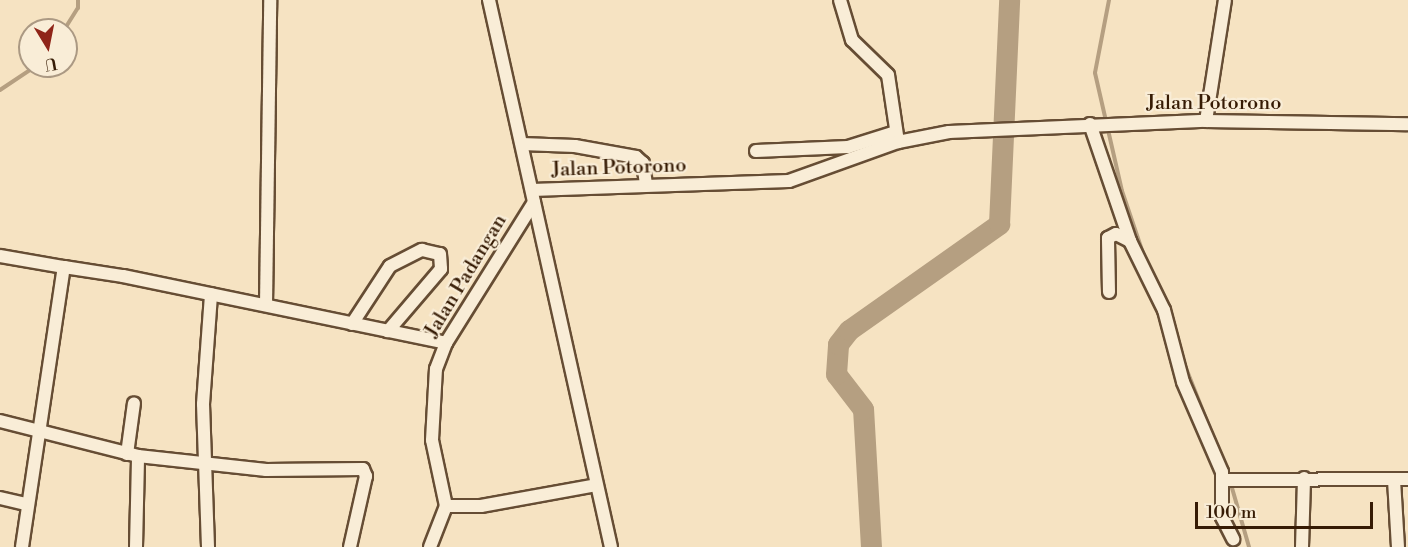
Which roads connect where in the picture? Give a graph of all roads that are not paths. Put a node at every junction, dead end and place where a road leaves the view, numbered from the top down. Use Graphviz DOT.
graph roads {
  1 [pos="270,0"];
  2 [pos="489,0"];
  3 [pos="840,0"];
  4 [pos="1225,0"];
  5 [pos="1206,121"];
  6 [pos="1094,124"];
  7 [pos="1408,124"];
  8 [pos="897,137"];
  9 [pos="522,144"];
  10 [pos="756,152"];
  11 [pos="646,185"];
  12 [pos="533,196"];
  13 [pos="1130,241"];
  14 [pos="0,256"];
  15 [pos="64,267"];
  16 [pos="1109,292"];
  17 [pos="211,294"];
  18 [pos="266,305"];
  19 [pos="352,324"];
  20 [pos="388,331"];
  21 [pos="446,343"];
  22 [pos="134,403"];
  23 [pos="0,421"];
  24 [pos="36,433"];
  25 [pos="133,455"];
  26 [pos="204,462"];
  27 [pos="1304,478"];
  28 [pos="1227,479"];
  29 [pos="1408,479"];
  30 [pos="1394,480"];
  31 [pos="596,485"];
  32 [pos="0,498"];
  33 [pos="27,504"];
  34 [pos="446,506"];
  35 [pos="1233,539"];
  36 [pos="22,547"];
  37 [pos="136,547"];
  38 [pos="208,547"];
  39 [pos="350,547"];
  40 [pos="430,547"];
  41 [pos="611,547"];
  42 [pos="1302,547"];
  43 [pos="1398,547"];
  1 -- 18 [label="street"];
  2 -- 9 [label="street"];
  3 -- 8 [label="street"];
  4 -- 5 [label="street"];
  5 -- 6 [label="street, Jalan Potorono"];
  5 -- 7 [label="street, Jalan Potorono"];
  6 -- 8 [label="street, Jalan Potorono"];
  6 -- 13 [label="street"];
  8 -- 10 [label="street"];
  8 -- 11 [label="street, Jalan Potorono"];
  9 -- 11 [label="street"];
  9 -- 12 [label="street"];
  11 -- 12 [label="street, Jalan Potorono"];
  12 -- 21 [label="street, Jalan Padangan"];
  12 -- 31 [label="street, Jalan Potorono"];
  13 -- 16 [label="street"];
  13 -- 28 [label="street"];
  14 -- 15 [label="street"];
  15 -- 17 [label="street"];
  15 -- 24 [label="street"];
  17 -- 18 [label="street"];
  17 -- 26 [label="street"];
  18 -- 19 [label="street"];
  19 -- 20 [label="street"];
  19 -- 20 [label="street"];
  20 -- 21 [label="street"];
  21 -- 34 [label="street, Jalan Padangan"];
  22 -- 25 [label="street"];
  23 -- 24 [label="street"];
  24 -- 25 [label="street"];
  24 -- 33 [label="street"];
  25 -- 26 [label="street"];
  25 -- 37 [label="street"];
  26 -- 38 [label="street"];
  26 -- 39 [label="street"];
  27 -- 28 [label="street"];
  27 -- 30 [label="street"];
  27 -- 42 [label="street"];
  28 -- 35 [label="street"];
  29 -- 30 [label="street"];
  30 -- 43 [label="street"];
  31 -- 34 [label="street"];
  31 -- 41 [label="street, Jalan Potorono"];
  32 -- 33 [label="street"];
  33 -- 36 [label="street"];
  34 -- 40 [label="street"];
}
